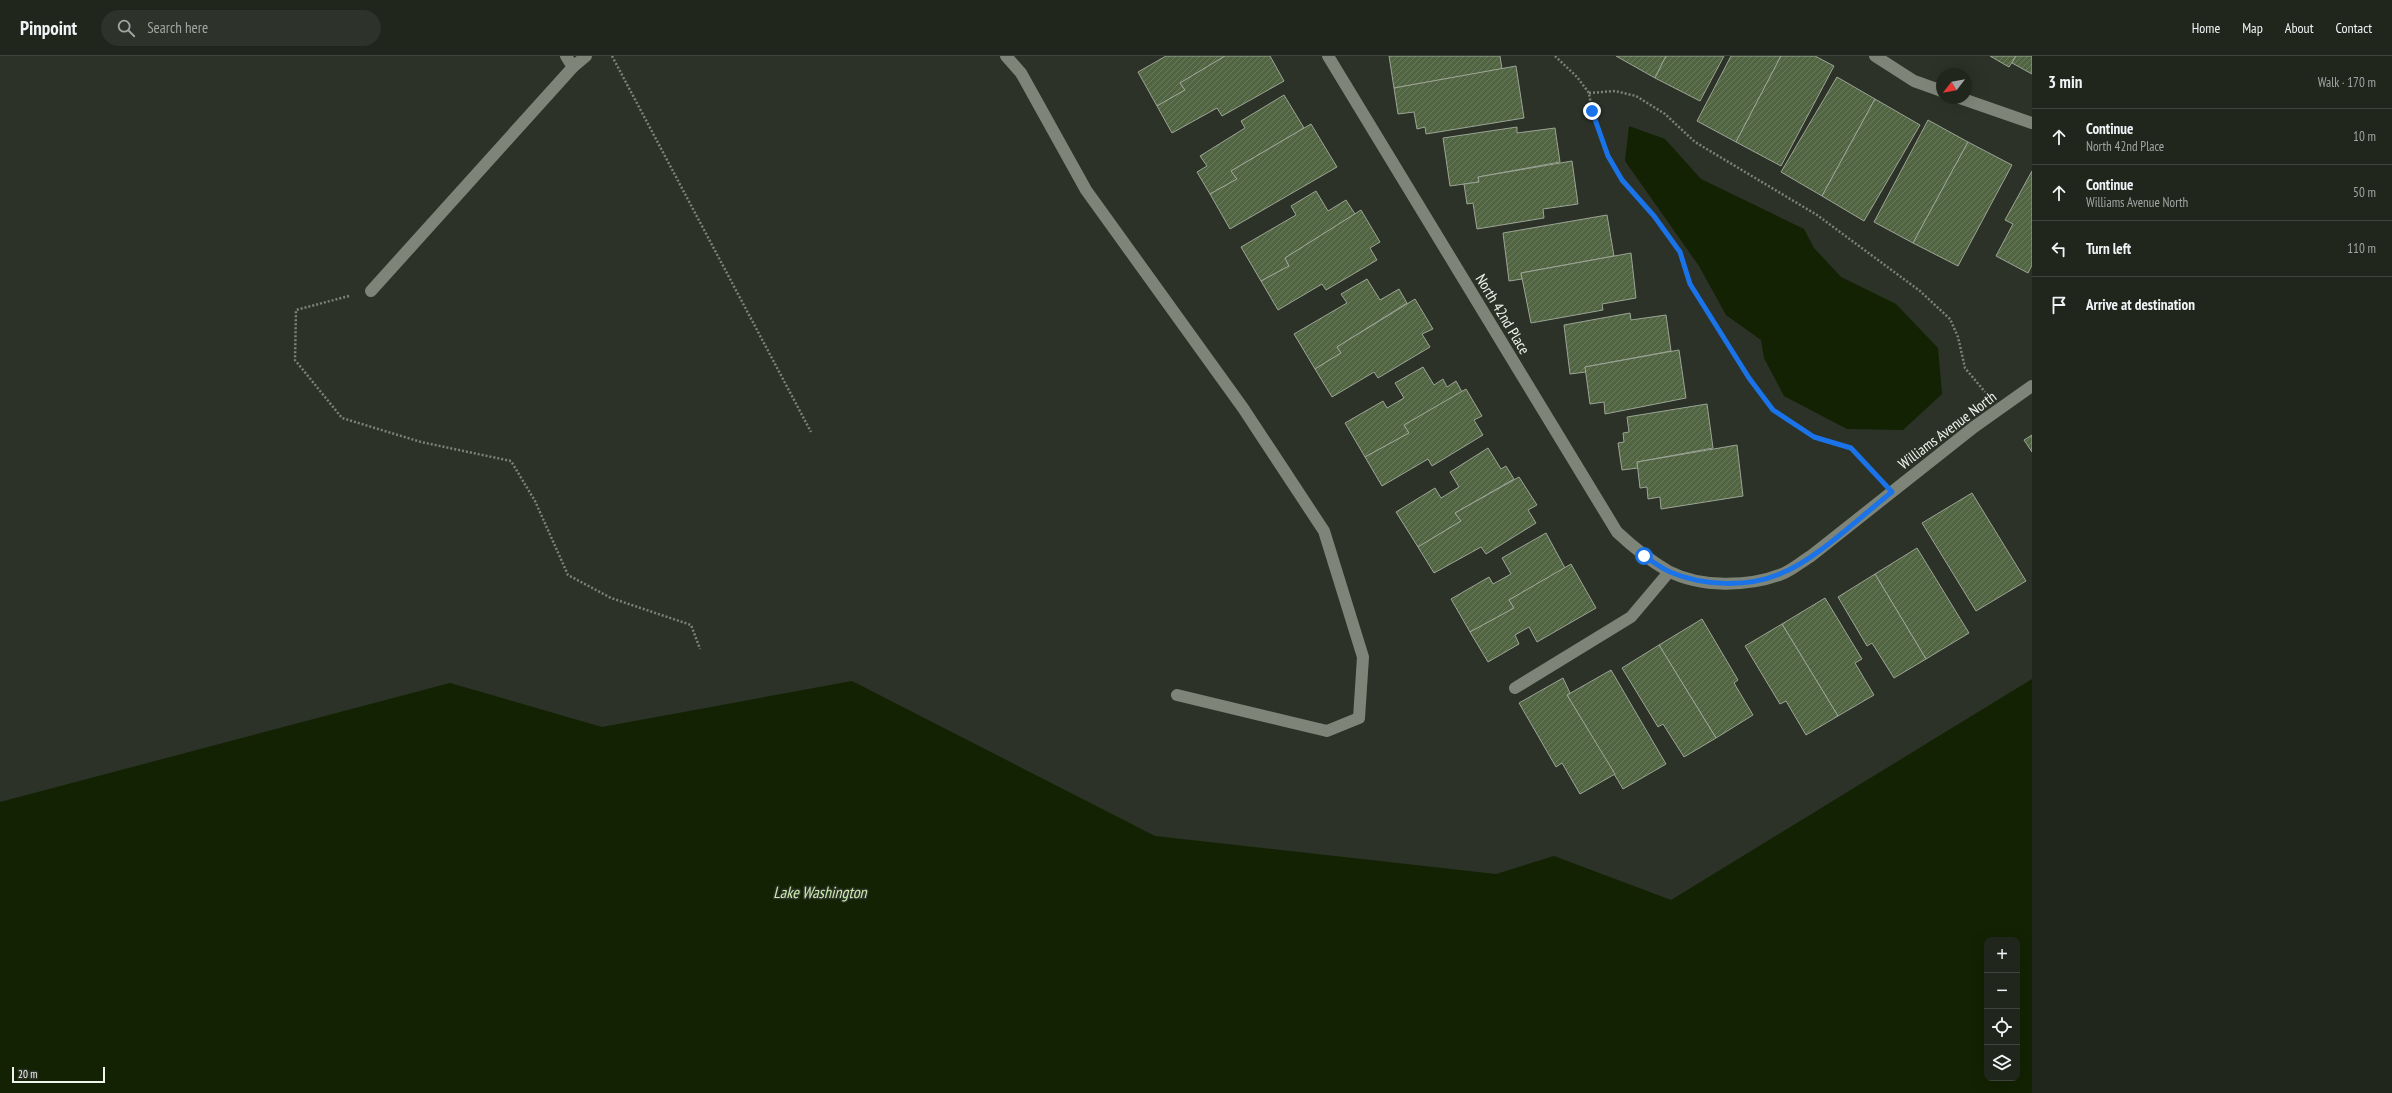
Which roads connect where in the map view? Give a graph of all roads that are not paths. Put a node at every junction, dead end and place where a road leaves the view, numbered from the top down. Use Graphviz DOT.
graph roads {
  1 [pos="566,56"];
  2 [pos="586,56"];
  3 [pos="1006,56"];
  4 [pos="1328,56"];
  5 [pos="1875,56"];
  6 [pos="573,67"];
  7 [pos="1936,89"];
  8 [pos="1972,102"];
  9 [pos="2032,123"];
  10 [pos="371,291"];
  11 [pos="2032,386"];
  12 [pos="1670,572"];
  13 [pos="1515,688"];
  14 [pos="1177,695"];
  1 -- 6 [label="street"];
  2 -- 6 [label="street"];
  3 -- 14 [label="street"];
  4 -- 12 [label="street, North 42nd Place"];
  5 -- 7 [label="street"];
  6 -- 10 [label="street"];
  8 -- 9 [label="street"];
  11 -- 12 [label="street, Williams Avenue North"];
  12 -- 13 [label="street"];
}
